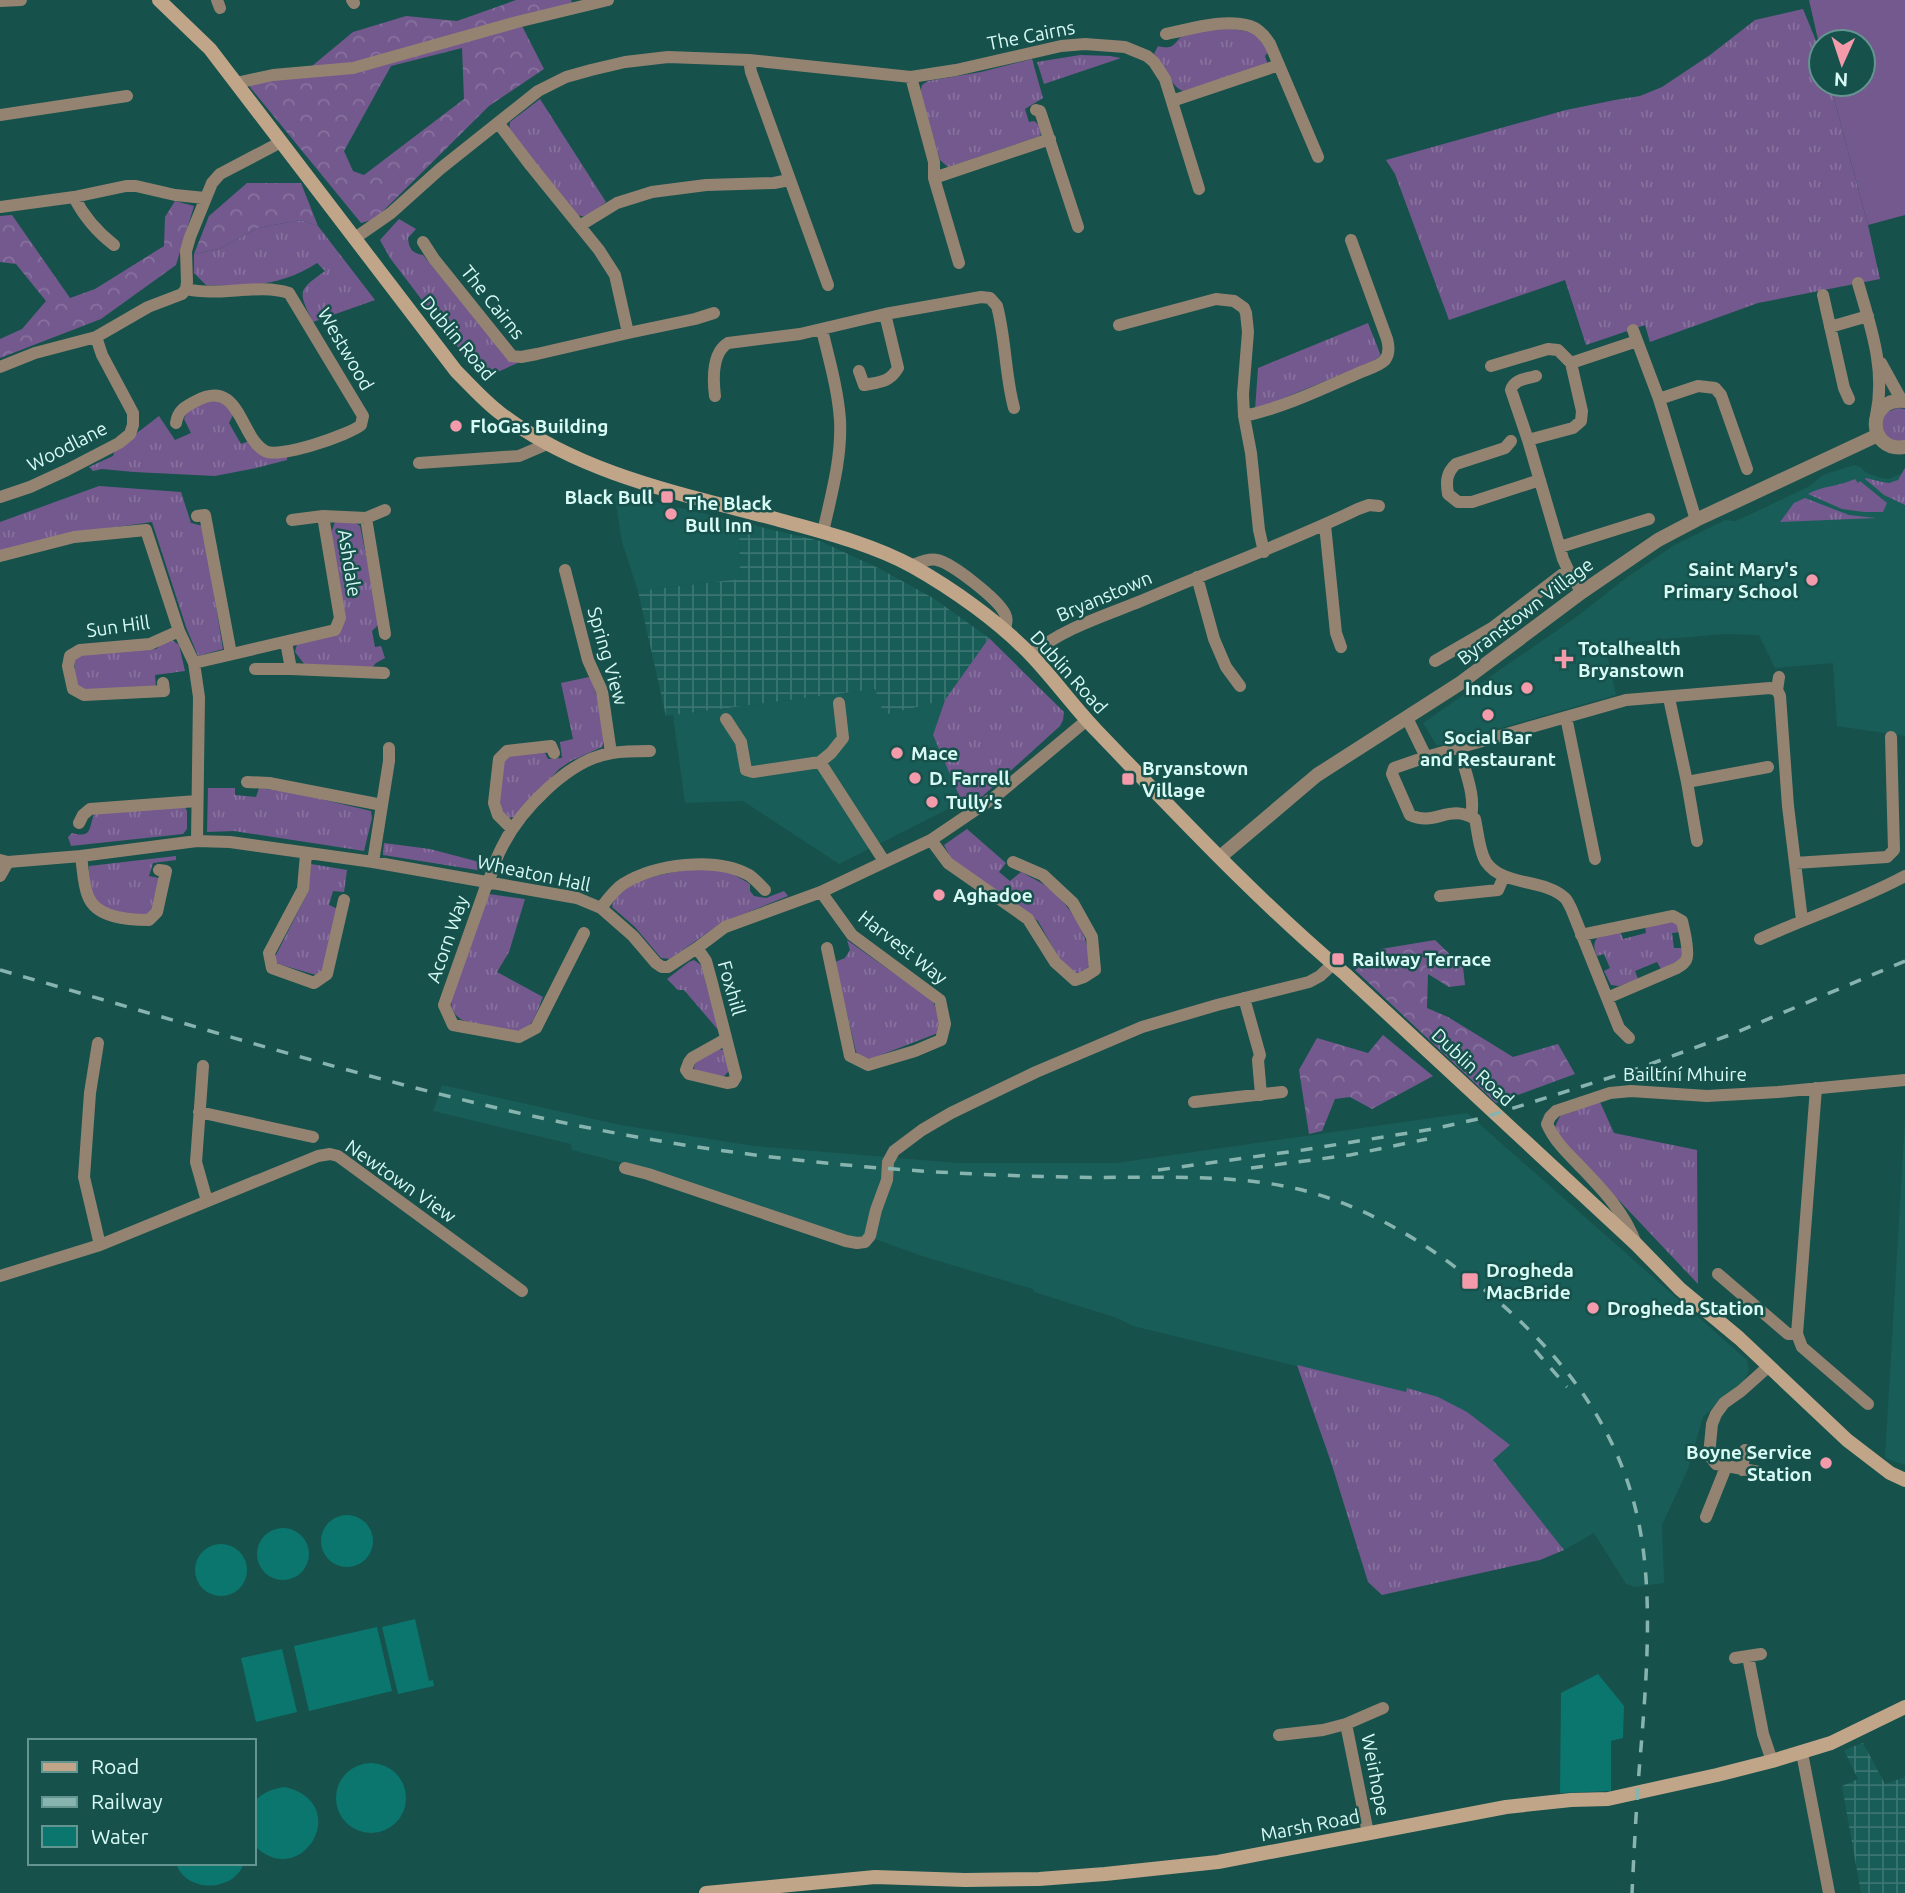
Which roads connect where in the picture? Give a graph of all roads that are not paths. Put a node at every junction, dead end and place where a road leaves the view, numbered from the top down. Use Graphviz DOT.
graph roads {
  1 [pos="21,0"];
  2 [pos="159,0"];
  3 [pos="608,0"];
  4 [pos="0,1"];
  5 [pos="1166,34"];
  6 [pos="749,60"];
  7 [pos="1279,65"];
  8 [pos="911,77"];
  9 [pos="236,83"];
  10 [pos="127,96"];
  11 [pos="1172,101"];
  12 [pos="1036,110"];
  13 [pos="0,115"];
  14 [pos="499,124"];
  15 [pos="1050,139"];
  16 [pos="281,142"];
  17 [pos="1318,158"];
  18 [pos="934,178"];
  19 [pos="789,180"];
  20 [pos="1199,189"];
  21 [pos="74,197"];
  22 [pos="205,198"];
  23 [pos="0,207"];
  24 [pos="581,225"];
  25 [pos="1078,227"];
  26 [pos="355,238"];
  27 [pos="1351,240"];
  28 [pos="423,243"];
  29 [pos="114,246"];
  30 [pos="959,263"];
  31 [pos="1858,283"];
  32 [pos="828,285"];
  33 [pos="186,289"];
  34 [pos="1823,295"];
  35 [pos="714,313"];
  36 [pos="885,314"];
  37 [pos="1868,316"];
  38 [pos="1119,325"];
  39 [pos="1830,327"];
  40 [pos="822,330"];
  41 [pos="628,333"];
  42 [pos="96,337"];
  43 [pos="1879,360"];
  44 [pos="1571,363"];
  45 [pos="1491,366"];
  46 [pos="0,367"];
  47 [pos="859,371"];
  48 [pos="1536,376"];
  49 [pos="715,396"];
  50 [pos="1659,399"];
  51 [pos="1849,399"];
  52 [pos="1904,401"];
  53 [pos="1014,408"];
  54 [pos="1244,416"];
  55 [pos="1877,416"];
  56 [pos="176,423"];
  57 [pos="1878,435"];
  58 [pos="1511,440"];
  59 [pos="1528,440"];
  60 [pos="547,444"];
  61 [pos="1905,447"];
  62 [pos="419,463"];
  63 [pos="1747,469"];
  64 [pos="1540,480"];
  65 [pos="0,497"];
  66 [pos="1379,506"];
  67 [pos="385,510"];
  68 [pos="197,516"];
  69 [pos="323,516"];
  70 [pos="366,518"];
  71 [pos="1649,519"];
  72 [pos="292,520"];
  73 [pos="1696,520"];
  74 [pos="1325,525"];
  75 [pos="823,532"];
  76 [pos="1560,547"];
  77 [pos="1264,552"];
  78 [pos="0,556"];
  79 [pos="565,570"];
  80 [pos="1568,570"];
  81 [pos="1197,577"];
  82 [pos="1582,592"];
  83 [pos="179,631"];
  84 [pos="384,634"];
  85 [pos="286,642"];
  86 [pos="1341,647"];
  87 [pos="232,654"];
  88 [pos="1031,655"];
  89 [pos="1436,661"];
  90 [pos="194,663"];
  91 [pos="290,668"];
  92 [pos="256,669"];
  93 [pos="384,673"];
  94 [pos="163,683"];
  95 [pos="1240,686"];
  96 [pos="1669,698"];
  97 [pos="839,703"];
  98 [pos="1566,717"];
  99 [pos="1407,718"];
  100 [pos="726,719"];
  101 [pos="1087,720"];
  102 [pos="1891,737"];
  103 [pos="389,748"];
  104 [pos="650,751"];
  105 [pos="554,753"];
  106 [pos="611,753"];
  107 [pos="1426,757"];
  108 [pos="820,762"];
  109 [pos="1463,762"];
  110 [pos="1768,767"];
  111 [pos="247,782"];
  112 [pos="1687,782"];
  113 [pos="197,801"];
  114 [pos="382,804"];
  115 [pos="1471,817"];
  116 [pos="79,823"];
  117 [pos="512,829"];
  118 [pos="931,840"];
  119 [pos="197,841"];
  120 [pos="1697,841"];
  121 [pos="306,853"];
  122 [pos="81,856"];
  123 [pos="1220,857"];
  124 [pos="1595,859"];
  125 [pos="4,861"];
  126 [pos="884,861"];
  127 [pos="373,862"];
  128 [pos="1013,862"];
  129 [pos="1795,863"];
  130 [pos="159,870"];
  131 [pos="0,876"];
  132 [pos="1504,876"];
  133 [pos="1905,876"];
  134 [pos="488,883"];
  135 [pos="765,890"];
  136 [pos="821,892"];
  137 [pos="1440,896"];
  138 [pos="344,900"];
  139 [pos="601,908"];
  140 [pos="1802,920"];
  141 [pos="584,933"];
  142 [pos="1581,934"];
  143 [pos="1760,939"];
  144 [pos="697,948"];
  145 [pos="827,948"];
  146 [pos="1333,964"];
  147 [pos="1244,998"];
  148 [pos="1607,998"];
  149 [pos="1629,1038"];
  150 [pos="726,1039"];
  151 [pos="98,1044"];
  152 [pos="203,1066"];
  153 [pos="1905,1080"];
  154 [pos="1816,1088"];
  155 [pos="1282,1093"];
  156 [pos="1261,1095"];
  157 [pos="1194,1102"];
  158 [pos="199,1112"];
  159 [pos="313,1137"];
  160 [pos="625,1168"];
  161 [pos="207,1202"];
  162 [pos="1636,1244"];
  163 [pos="100,1245"];
  164 [pos="1718,1274"];
  165 [pos="0,1276"];
  166 [pos="522,1291"];
  167 [pos="1797,1334"];
  168 [pos="1769,1366"];
  169 [pos="1868,1404"];
  170 [pos="1745,1450"];
  171 [pos="1726,1467"];
  172 [pos="1742,1470"];
  173 [pos="1759,1472"];
  174 [pos="1905,1480"];
  175 [pos="1706,1517"];
  176 [pos="1748,1656"];
  177 [pos="1905,1707"];
  178 [pos="1382,1708"];
  179 [pos="1346,1724"];
  180 [pos="1279,1735"];
  181 [pos="1802,1753"];
  182 [pos="1772,1761"];
  183 [pos="1368,1833"];
  184 [pos="706,1893"];
  185 [pos="1829,1893"];
  1 -- 4 [label="street"];
  2 -- 9 [label="main road, Dublin Road"];
  3 -- 9 [label="street"];
  5 -- 7 [label="street"];
  6 -- 8 [label="street, The Cairns"];
  6 -- 14 [label="street, The Cairns"];
  6 -- 19 [label="street"];
  7 -- 11 [label="street"];
  7 -- 17 [label="street"];
  8 -- 11 [label="street, The Cairns"];
  8 -- 18 [label="street"];
  9 -- 16 [label="main road, Dublin Road"];
  10 -- 13 [label="street"];
  11 -- 20 [label="street, The Cairns"];
  12 -- 15 [label="street"];
  14 -- 24 [label="street"];
  14 -- 26 [label="street, The Cairns"];
  15 -- 18 [label="street"];
  15 -- 25 [label="street"];
  16 -- 22 [label="street"];
  16 -- 26 [label="main road, Dublin Road"];
  18 -- 30 [label="street"];
  19 -- 24 [label="street"];
  19 -- 32 [label="street"];
  21 -- 22 [label="street"];
  21 -- 23 [label="street"];
  21 -- 29 [label="street"];
  22 -- 33 [label="street"];
  24 -- 41 [label="street"];
  26 -- 60 [label="main road, Dublin Road"];
  27 -- 54 [label="street"];
  28 -- 41 [label="street, The Cairns"];
  31 -- 37 [label="street"];
  33 -- 42 [label="street"];
  33 -- 56 [label="street, Westwood"];
  34 -- 39 [label="street"];
  35 -- 41 [label="street, The Cairns"];
  36 -- 40 [label="street"];
  36 -- 47 [label="street"];
  36 -- 53 [label="street"];
  37 -- 39 [label="street"];
  37 -- 43 [label="street"];
  38 -- 54 [label="street"];
  39 -- 51 [label="street"];
  40 -- 49 [label="street"];
  40 -- 75 [label="street"];
  42 -- 46 [label="street"];
  42 -- 65 [label="street, Woodlane"];
  43 -- 52 [label="street"];
  43 -- 55 [label="street"];
  44 -- 45 [label="street"];
  44 -- 50 [label="street"];
  44 -- 59 [label="street"];
  48 -- 59 [label="street"];
  50 -- 63 [label="street"];
  50 -- 73 [label="street"];
  52 -- 55 [label="street"];
  54 -- 77 [label="street"];
  55 -- 57 [label="street"];
  57 -- 61 [label="street"];
  57 -- 73 [label="street, Byranstown Village"];
  58 -- 64 [label="street"];
  59 -- 64 [label="street"];
  60 -- 62 [label="street"];
  60 -- 75 [label="main road, Dublin Road"];
  64 -- 76 [label="street"];
  66 -- 74 [label="street"];
  67 -- 70 [label="street"];
  68 -- 87 [label="street"];
  69 -- 70 [label="street, Ashdale"];
  69 -- 72 [label="street"];
  69 -- 85 [label="street, Ashdale"];
  70 -- 84 [label="street, Ashdale"];
  71 -- 76 [label="street"];
  73 -- 82 [label="street, Byranstown Village"];
  74 -- 77 [label="street"];
  74 -- 86 [label="street"];
  75 -- 88 [label="main road, Dublin Road"];
  76 -- 80 [label="street"];
  77 -- 81 [label="street"];
  78 -- 83 [label="street"];
  79 -- 106 [label="street, Spring View"];
  80 -- 82 [label="street"];
  80 -- 89 [label="street"];
  81 -- 88 [label="street, Bryanstown"];
  81 -- 95 [label="street"];
  82 -- 99 [label="street, Byranstown Village"];
  83 -- 90 [label="street"];
  83 -- 94 [label="street, Sun Hill"];
  85 -- 87 [label="street, Ashdale"];
  85 -- 91 [label="street"];
  87 -- 90 [label="street, Ashdale"];
  88 -- 101 [label="main road, Dublin Road"];
  90 -- 113 [label="street"];
  91 -- 92 [label="street"];
  91 -- 93 [label="street"];
  96 -- 98 [label="street"];
  96 -- 112 [label="street"];
  96 -- 129 [label="street"];
  97 -- 108 [label="street"];
  98 -- 107 [label="street"];
  98 -- 124 [label="street"];
  99 -- 107 [label="street"];
  99 -- 123 [label="street, Byranstown Village"];
  100 -- 108 [label="street"];
  101 -- 118 [label="street, Wheaton Hall"];
  101 -- 123 [label="main road, Dublin Road"];
  102 -- 129 [label="street"];
  103 -- 114 [label="street"];
  104 -- 106 [label="street"];
  105 -- 117 [label="street"];
  106 -- 117 [label="street"];
  107 -- 115 [label="street"];
  108 -- 126 [label="street"];
  109 -- 115 [label="street"];
  110 -- 112 [label="street"];
  111 -- 114 [label="street"];
  112 -- 120 [label="street"];
  113 -- 116 [label="street"];
  113 -- 119 [label="street"];
  114 -- 127 [label="street"];
  115 -- 132 [label="street"];
  117 -- 134 [label="street"];
  118 -- 126 [label="street, Wheaton Hall"];
  118 -- 128 [label="street"];
  119 -- 121 [label="street, Wheaton Hall"];
  119 -- 122 [label="street, Wheaton Hall"];
  121 -- 127 [label="street, Wheaton Hall"];
  121 -- 138 [label="street"];
  122 -- 125 [label="street, Wheaton Hall"];
  122 -- 130 [label="street"];
  123 -- 146 [label="main road, Dublin Road"];
  125 -- 131 [label="street"];
  126 -- 136 [label="street, Wheaton Hall"];
  127 -- 134 [label="street, Wheaton Hall"];
  129 -- 140 [label="street"];
  132 -- 137 [label="street"];
  132 -- 142 [label="street"];
  133 -- 140 [label="street"];
  134 -- 139 [label="street, Wheaton Hall"];
  134 -- 141 [label="street, Acorn Way"];
  135 -- 139 [label="street"];
  136 -- 144 [label="street, Wheaton Hall"];
  136 -- 145 [label="street, Harvest Way"];
  139 -- 144 [label="street, Wheaton Hall"];
  140 -- 143 [label="street"];
  142 -- 148 [label="street"];
  142 -- 148 [label="street"];
  144 -- 150 [label="street, Foxhill"];
  146 -- 147 [label="street"];
  146 -- 162 [label="main road, Dublin Road"];
  147 -- 156 [label="street"];
  147 -- 160 [label="street"];
  148 -- 149 [label="street"];
  151 -- 163 [label="street"];
  152 -- 158 [label="street"];
  153 -- 154 [label="street, Bailtíní Mhuire"];
  154 -- 162 [label="street, Bailtíní Mhuire"];
  154 -- 167 [label="street"];
  155 -- 156 [label="street"];
  156 -- 157 [label="street"];
  158 -- 159 [label="street"];
  158 -- 161 [label="street"];
  161 -- 163 [label="street, Newtown View"];
  161 -- 166 [label="street, Newtown View"];
  162 -- 168 [label="main road, Dublin Road"];
  163 -- 165 [label="street, Newtown View"];
  164 -- 167 [label="street"];
  167 -- 169 [label="street"];
  168 -- 171 [label="street"];
  168 -- 174 [label="main road, Dublin Road"];
  170 -- 172 [label="street"];
  171 -- 172 [label="street"];
  171 -- 175 [label="street"];
  172 -- 173 [label="street"];
  176 -- 182 [label="street"];
  177 -- 181 [label="main road, Marsh Road"];
  178 -- 179 [label="street, Weirhope"];
  179 -- 180 [label="street, Weirhope"];
  179 -- 183 [label="street, Weirhope"];
  181 -- 182 [label="main road, Marsh Road"];
  181 -- 185 [label="street"];
  182 -- 183 [label="main road, Marsh Road"];
  183 -- 184 [label="main road, Marsh Road"];
}
